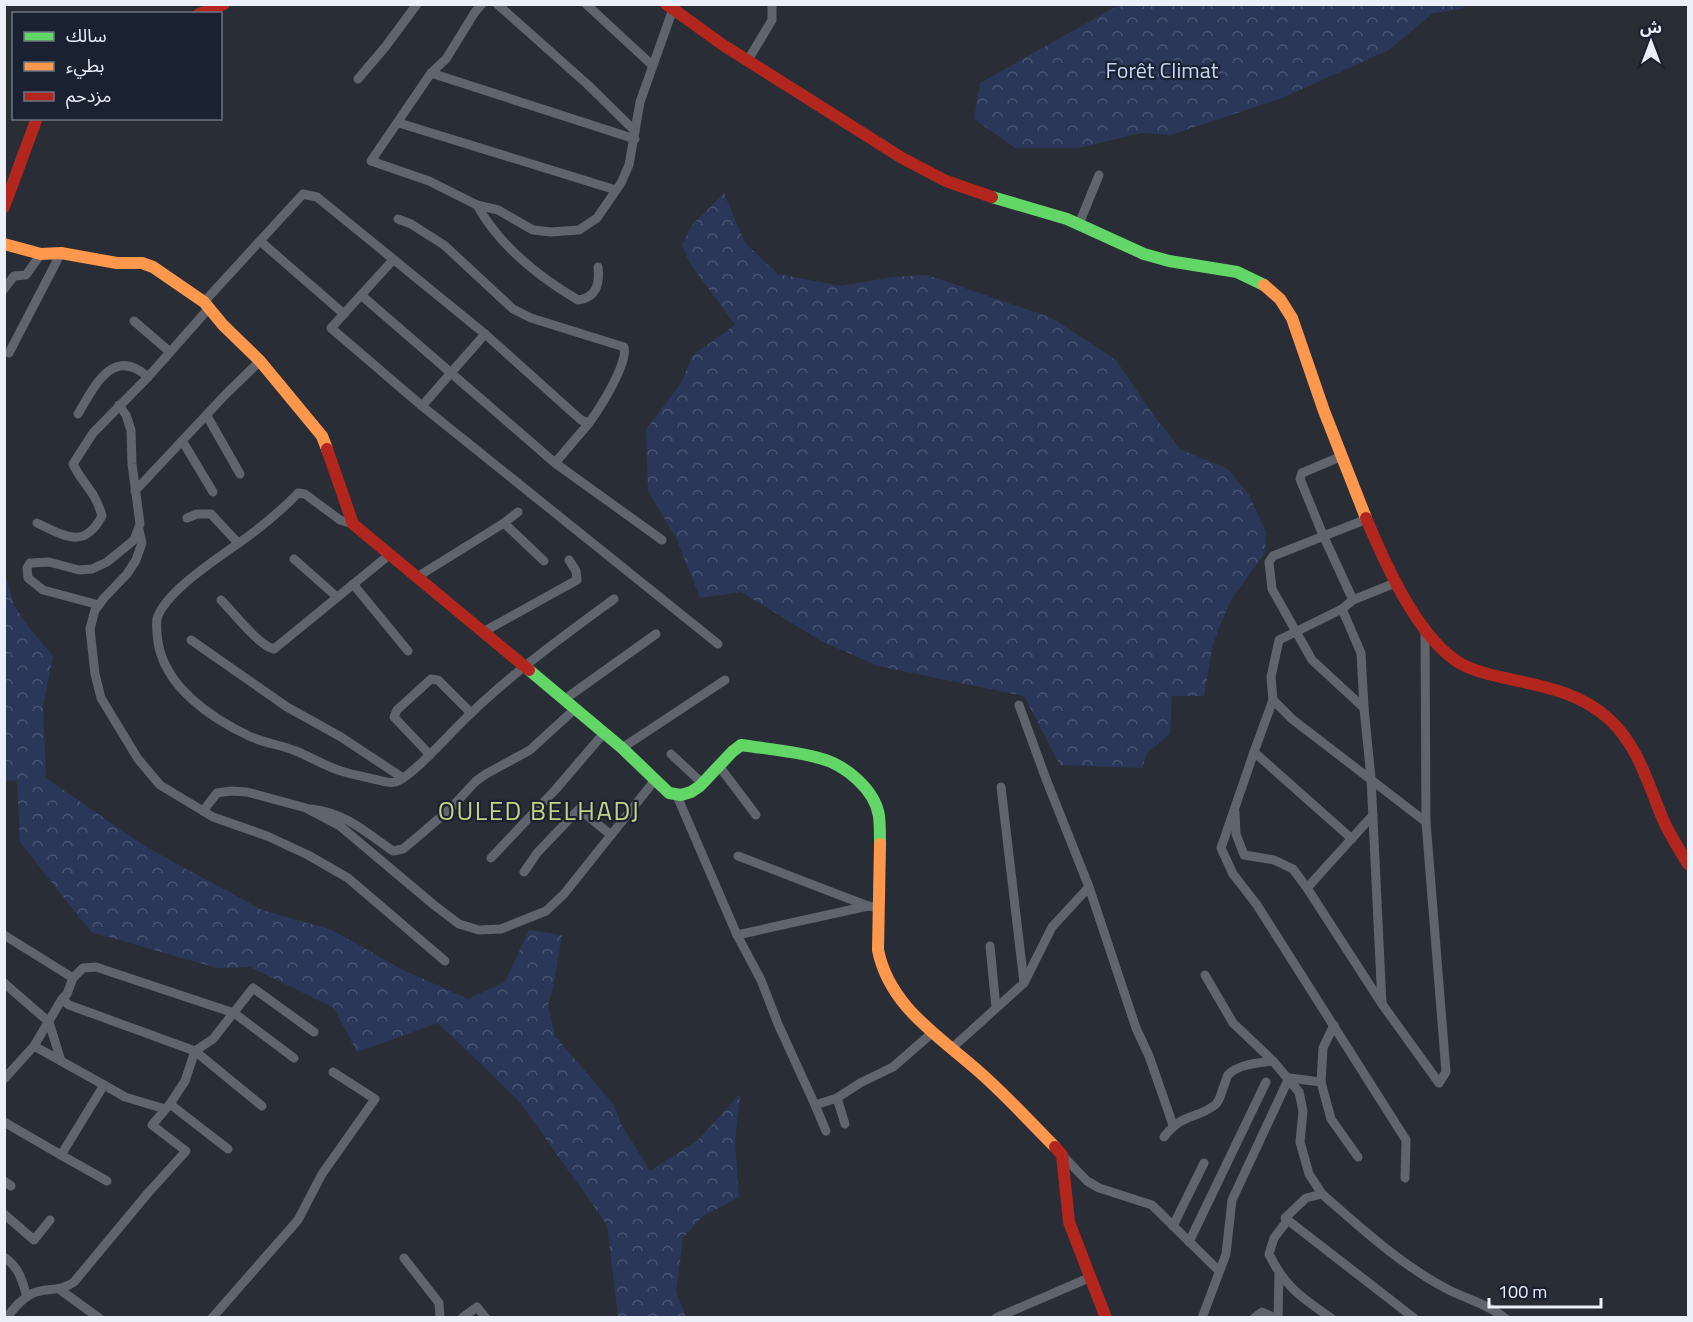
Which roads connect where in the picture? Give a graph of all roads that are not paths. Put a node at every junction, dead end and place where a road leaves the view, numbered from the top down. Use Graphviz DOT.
graph roads {
  1 [pos="224,4"];
  2 [pos="417,4"];
  3 [pos="482,4"];
  4 [pos="498,4"];
  5 [pos="586,4"];
  6 [pos="772,4"];
  7 [pos="670,7"];
  8 [pos="205,12"];
  9 [pos="748,60"];
  10 [pos="652,65"];
  11 [pos="431,73"];
  12 [pos="358,79"];
  13 [pos="36,120"];
  14 [pos="399,123"];
  15 [pos="635,135"];
  16 [pos="1099,175"];
  17 [pos="616,190"];
  18 [pos="477,205"];
  19 [pos="4,207"];
  20 [pos="398,219"];
  21 [pos="1079,224"];
  22 [pos="260,241"];
  23 [pos="4,244"];
  24 [pos="62,253"];
  25 [pos="41,254"];
  26 [pos="393,260"];
  27 [pos="597,267"];
  28 [pos="4,289"];
  29 [pos="361,295"];
  30 [pos="207,305"];
  31 [pos="344,314"];
  32 [pos="134,321"];
  33 [pos="485,334"];
  34 [pos="170,352"];
  35 [pos="9,353"];
  36 [pos="260,361"];
  37 [pos="452,372"];
  38 [pos="148,377"];
  39 [pos="119,405"];
  40 [pos="422,406"];
  41 [pos="78,414"];
  42 [pos="207,416"];
  43 [pos="589,423"];
  44 [pos="183,442"];
  45 [pos="1342,456"];
  46 [pos="555,462"];
  47 [pos="240,474"];
  48 [pos="135,491"];
  49 [pos="213,492"];
  50 [pos="518,512"];
  51 [pos="187,518"];
  52 [pos="1367,519"];
  53 [pos="38,523"];
  54 [pos="504,523"];
  55 [pos="353,524"];
  56 [pos="139,530"];
  57 [pos="1323,536"];
  58 [pos="662,540"];
  59 [pos="238,543"];
  60 [pos="389,555"];
  61 [pos="294,559"];
  62 [pos="569,560"];
  63 [pos="544,561"];
  64 [pos="417,578"];
  65 [pos="1395,583"];
  66 [pos="353,584"];
  67 [pos="338,597"];
  68 [pos="614,599"];
  69 [pos="221,600"];
  70 [pos="1353,600"];
  71 [pos="99,605"];
  72 [pos="1342,609"];
  73 [pos="1425,627"];
  74 [pos="483,632"];
  75 [pos="1296,633"];
  76 [pos="656,634"];
  77 [pos="191,640"];
  78 [pos="718,644"];
  79 [pos="408,651"];
  80 [pos="525,664"];
  81 [pos="724,680"];
  82 [pos="566,699"];
  83 [pos="1273,700"];
  84 [pos="1019,705"];
  85 [pos="576,708"];
  86 [pos="1364,708"];
  87 [pos="471,713"];
  88 [pos="604,733"];
  89 [pos="622,748"];
  90 [pos="1254,752"];
  91 [pos="671,754"];
  92 [pos="430,755"];
  93 [pos="719,766"];
  94 [pos="403,778"];
  95 [pos="1371,778"];
  96 [pos="655,780"];
  97 [pos="703,784"];
  98 [pos="1001,787"];
  99 [pos="677,796"];
  100 [pos="306,808"];
  101 [pos="203,811"];
  102 [pos="1235,812"];
  103 [pos="756,815"];
  104 [pos="1373,815"];
  105 [pos="1426,822"];
  106 [pos="611,835"];
  107 [pos="1352,839"];
  108 [pos="738,856"];
  109 [pos="491,858"];
  110 [pos="1689,864"];
  111 [pos="524,872"];
  112 [pos="1089,887"];
  113 [pos="1308,888"];
  114 [pos="873,907"];
  115 [pos="4,935"];
  116 [pos="737,935"];
  117 [pos="990,946"];
  118 [pos="445,961"];
  119 [pos="1204,975"];
  120 [pos="73,978"];
  121 [pos="4,983"];
  122 [pos="1024,983"];
  123 [pos="62,999"];
  124 [pos="1382,1004"];
  125 [pos="996,1008"];
  126 [pos="234,1013"];
  127 [pos="49,1022"];
  128 [pos="1334,1025"];
  129 [pos="314,1032"];
  130 [pos="932,1033"];
  131 [pos="34,1046"];
  132 [pos="952,1048"];
  133 [pos="195,1051"];
  134 [pos="294,1058"];
  135 [pos="62,1061"];
  136 [pos="1272,1061"];
  137 [pos="333,1072"];
  138 [pos="1289,1078"];
  139 [pos="4,1079"];
  140 [pos="1266,1082"];
  141 [pos="1321,1082"];
  142 [pos="104,1085"];
  143 [pos="837,1098"];
  144 [pos="815,1105"];
  145 [pos="168,1106"];
  146 [pos="262,1106"];
  147 [pos="4,1122"];
  148 [pos="845,1125"];
  149 [pos="1173,1125"];
  150 [pos="826,1131"];
  151 [pos="1164,1137"];
  152 [pos="228,1149"];
  153 [pos="62,1155"];
  154 [pos="1062,1155"];
  155 [pos="1358,1157"];
  156 [pos="1204,1163"];
  157 [pos="1405,1178"];
  158 [pos="107,1181"];
  159 [pos="1322,1194"];
  160 [pos="4,1214"];
  161 [pos="50,1220"];
  162 [pos="1287,1221"];
  163 [pos="1173,1226"];
  164 [pos="1188,1242"];
  165 [pos="4,1257"];
  166 [pos="404,1258"];
  167 [pos="1219,1271"];
  168 [pos="1279,1274"];
  169 [pos="1091,1277"];
  170 [pos="59,1289"];
  171 [pos="27,1297"];
  172 [pos="6,1317"];
  173 [pos="99,1317"];
  174 [pos="212,1317"];
  175 [pos="440,1317"];
  176 [pos="462,1317"];
  177 [pos="486,1317"];
  178 [pos="996,1317"];
  179 [pos="1106,1317"];
  180 [pos="1202,1317"];
  181 [pos="1254,1317"];
  182 [pos="1276,1317"];
  183 [pos="1330,1317"];
  184 [pos="1413,1317"];
  185 [pos="1505,1317"];
  1 -- 8 [label="street"];
  2 -- 12 [label="street"];
  3 -- 11 [label="street"];
  4 -- 15 [label="street"];
  5 -- 10 [label="street"];
  6 -- 9 [label="street"];
  7 -- 9 [label="street"];
  7 -- 10 [label="street"];
  9 -- 21 [label="street"];
  10 -- 15 [label="street"];
  11 -- 14 [label="street"];
  11 -- 15 [label="street"];
  13 -- 19 [label="street"];
  14 -- 17 [label="street"];
  14 -- 18 [label="street"];
  15 -- 17 [label="street"];
  16 -- 21 [label="street"];
  17 -- 18 [label="street"];
  18 -- 27 [label="street"];
  20 -- 43 [label="street"];
  21 -- 45 [label="street"];
  22 -- 26 [label="street"];
  22 -- 30 [label="street"];
  22 -- 31 [label="street"];
  23 -- 25 [label="street"];
  24 -- 25 [label="street"];
  24 -- 30 [label="street"];
  24 -- 35 [label="street"];
  25 -- 28 [label="street"];
  26 -- 29 [label="street"];
  26 -- 33 [label="street"];
  29 -- 31 [label="street"];
  29 -- 37 [label="street"];
  30 -- 34 [label="street"];
  30 -- 36 [label="street"];
  31 -- 40 [label="street"];
  32 -- 34 [label="street"];
  33 -- 37 [label="street"];
  33 -- 43 [label="street"];
  34 -- 38 [label="street"];
  36 -- 42 [label="street"];
  36 -- 55 [label="street"];
  37 -- 40 [label="street"];
  37 -- 46 [label="street"];
  38 -- 39 [label="street"];
  38 -- 41 [label="street"];
  39 -- 48 [label="street"];
  39 -- 53 [label="street"];
  40 -- 78 [label="street"];
  42 -- 44 [label="street"];
  42 -- 47 [label="street"];
  43 -- 46 [label="street"];
  44 -- 48 [label="street"];
  44 -- 49 [label="street"];
  45 -- 52 [label="street"];
  45 -- 57 [label="street"];
  46 -- 58 [label="street"];
  48 -- 56 [label="street"];
  50 -- 54 [label="street"];
  51 -- 59 [label="street"];
  52 -- 57 [label="street"];
  52 -- 65 [label="street"];
  54 -- 63 [label="street"];
  54 -- 64 [label="street"];
  55 -- 59 [label="street"];
  55 -- 60 [label="street"];
  56 -- 71 [label="street"];
  56 -- 71 [label="street"];
  57 -- 70 [label="street"];
  57 -- 75 [label="street"];
  59 -- 94 [label="street"];
  60 -- 64 [label="street"];
  60 -- 66 [label="street"];
  61 -- 67 [label="street"];
  62 -- 74 [label="street"];
  64 -- 74 [label="street"];
  65 -- 70 [label="street"];
  65 -- 73 [label="street"];
  66 -- 67 [label="street"];
  66 -- 79 [label="street"];
  67 -- 69 [label="street"];
  68 -- 80 [label="street"];
  70 -- 72 [label="street"];
  71 -- 101 [label="street"];
  72 -- 75 [label="street"];
  72 -- 86 [label="street"];
  73 -- 105 [label="street"];
  73 -- 110 [label="street"];
  74 -- 80 [label="street"];
  75 -- 83 [label="street"];
  75 -- 86 [label="street"];
  76 -- 82 [label="street"];
  77 -- 94 [label="street"];
  80 -- 82 [label="street"];
  80 -- 87 [label="street"];
  81 -- 89 [label="street"];
  82 -- 85 [label="street"];
  83 -- 90 [label="street"];
  83 -- 95 [label="street"];
  84 -- 112 [label="street"];
  85 -- 88 [label="street"];
  85 -- 100 [label="street"];
  86 -- 95 [label="street"];
  87 -- 92 [label="street"];
  87 -- 92 [label="street"];
  88 -- 89 [label="street"];
  88 -- 109 [label="street"];
  89 -- 96 [label="street"];
  90 -- 102 [label="street"];
  90 -- 107 [label="street"];
  91 -- 97 [label="street"];
  92 -- 94 [label="street"];
  93 -- 97 [label="street"];
  93 -- 103 [label="street"];
  93 -- 114 [label="street"];
  95 -- 104 [label="street"];
  95 -- 105 [label="street"];
  96 -- 99 [label="street"];
  96 -- 106 [label="street"];
  97 -- 99 [label="street"];
  98 -- 122 [label="street"];
  99 -- 116 [label="street"];
  100 -- 101 [label="street"];
  100 -- 106 [label="street"];
  101 -- 118 [label="street"];
  102 -- 113 [label="street"];
  102 -- 128 [label="street"];
  104 -- 107 [label="street"];
  104 -- 124 [label="street"];
  105 -- 124 [label="street"];
  106 -- 111 [label="street"];
  107 -- 113 [label="street"];
  108 -- 114 [label="street"];
  112 -- 122 [label="street"];
  112 -- 149 [label="street"];
  113 -- 124 [label="street"];
  114 -- 116 [label="street"];
  114 -- 130 [label="street"];
  115 -- 120 [label="street"];
  116 -- 144 [label="street"];
  117 -- 125 [label="street"];
  119 -- 136 [label="street"];
  120 -- 123 [label="street"];
  120 -- 126 [label="street"];
  121 -- 127 [label="street"];
  122 -- 125 [label="street"];
  123 -- 127 [label="street"];
  123 -- 133 [label="street"];
  125 -- 132 [label="street"];
  126 -- 129 [label="street"];
  126 -- 133 [label="street"];
  126 -- 134 [label="street"];
  127 -- 131 [label="street"];
  127 -- 135 [label="street"];
  128 -- 141 [label="street"];
  128 -- 157 [label="street"];
  130 -- 132 [label="street"];
  130 -- 143 [label="street"];
  131 -- 135 [label="street"];
  131 -- 139 [label="street"];
  132 -- 154 [label="street"];
  133 -- 145 [label="street"];
  133 -- 146 [label="street"];
  135 -- 142 [label="street"];
  136 -- 138 [label="street"];
  136 -- 149 [label="street"];
  137 -- 174 [label="street"];
  138 -- 141 [label="street"];
  138 -- 159 [label="street"];
  138 -- 167 [label="street"];
  140 -- 164 [label="street"];
  141 -- 155 [label="street"];
  142 -- 145 [label="street"];
  142 -- 153 [label="street"];
  143 -- 144 [label="street"];
  143 -- 148 [label="street"];
  144 -- 150 [label="street"];
  145 -- 152 [label="street"];
  145 -- 170 [label="street"];
  147 -- 153 [label="street"];
  149 -- 151 [label="street"];
  153 -- 158 [label="street"];
  154 -- 163 [label="street"];
  154 -- 169 [label="street"];
  156 -- 163 [label="street"];
  159 -- 162 [label="street"];
  159 -- 185 [label="street"];
  160 -- 161 [label="street"];
  162 -- 168 [label="street"];
  162 -- 184 [label="street"];
  163 -- 164 [label="street"];
  164 -- 167 [label="street"];
  165 -- 171 [label="street"];
  166 -- 175 [label="street"];
  167 -- 180 [label="street"];
  168 -- 182 [label="street"];
  168 -- 183 [label="street"];
  169 -- 178 [label="street"];
  169 -- 179 [label="street"];
  170 -- 171 [label="street"];
  170 -- 173 [label="street"];
  171 -- 172 [label="street"];
  176 -- 177 [label="street"];
  181 -- 182 [label="street"];
}
